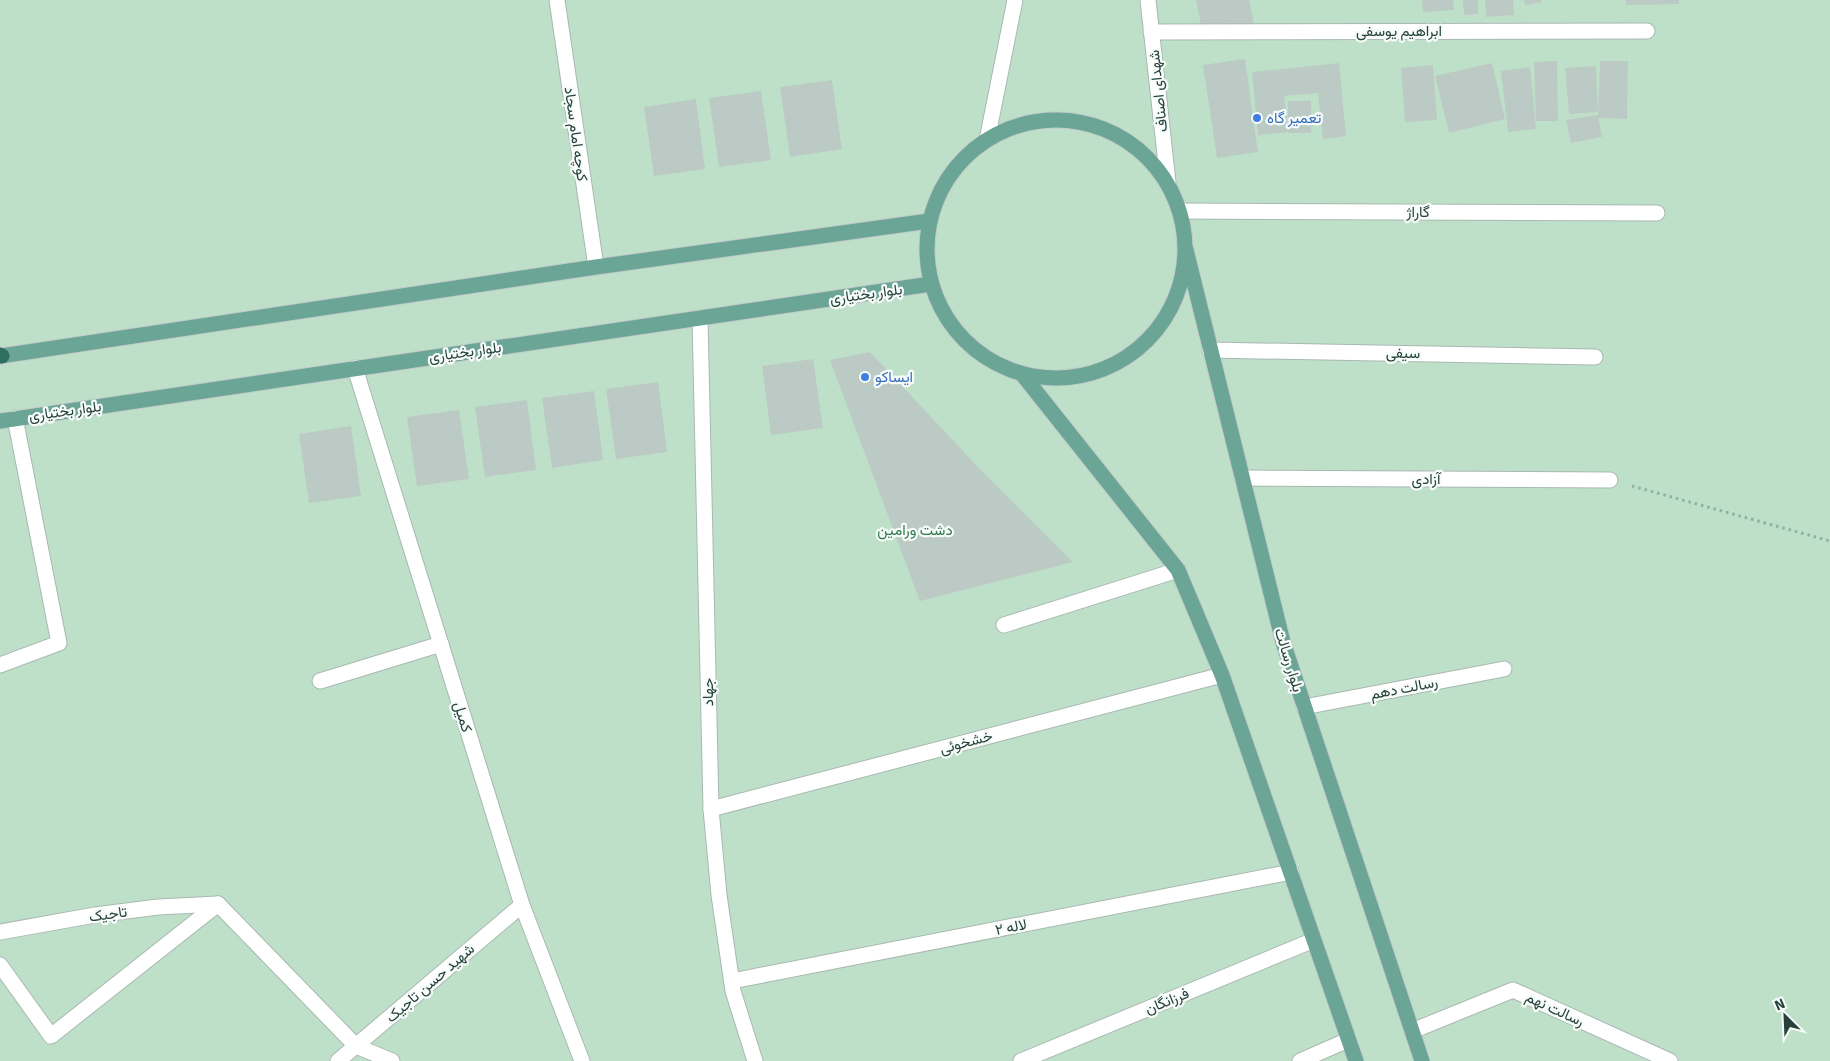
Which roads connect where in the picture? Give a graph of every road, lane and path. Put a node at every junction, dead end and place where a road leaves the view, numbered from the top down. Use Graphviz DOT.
graph roads {
  1 [pos="557,0"];
  2 [pos="1015,0"];
  3 [pos="1148,0"];
  4 [pos="1648,31"];
  5 [pos="1151,32"];
  6 [pos="987,140"];
  7 [pos="1168,182"];
  8 [pos="1180,211"];
  9 [pos="1657,213"];
  10 [pos="929,221"];
  11 [pos="1186,250"];
  12 [pos="596,267"];
  13 [pos="931,284"];
  14 [pos="700,318"];
  15 [pos="1210,350"];
  16 [pos="1,356"];
  17 [pos="1595,357"];
  18 [pos="355,368"];
  19 [pos="1022,374"];
  20 [pos="7,419"];
  21 [pos="1242,478"];
  22 [pos="1610,480"];
  23 [pos="1830,541"];
  24 [pos="1178,570"];
  25 [pos="1004,625"];
  26 [pos="441,644"];
  27 [pos="0,665"];
  28 [pos="1504,669"];
  29 [pos="1222,675"];
  30 [pos="320,681"];
  31 [pos="1304,707"];
  32 [pos="710,809"];
  33 [pos="1291,872"];
  34 [pos="218,904"];
  35 [pos="522,904"];
  36 [pos="0,932"];
  37 [pos="1314,940"];
  38 [pos="0,965"];
  39 [pos="732,982"];
  40 [pos="1412,1031"];
  41 [pos="1348,1040"];
  42 [pos="356,1046"];
  43 [pos="338,1061"];
  44 [pos="392,1061"];
  45 [pos="582,1061"];
  46 [pos="756,1061"];
  47 [pos="1021,1061"];
  48 [pos="1300,1061"];
  49 [pos="1356,1061"];
  50 [pos="1422,1061"];
  51 [pos="1670,1061"];
  1 -- 12 [label="street, کوچه امام سجاد"];
  2 -- 6 [label="street"];
  3 -- 5 [label="street, شهدای اصناف"];
  4 -- 5 [label="street, ابراهیم یوسفی"];
  5 -- 7 [label="street, شهدای اصناف"];
  6 -- 7 [label="main road"];
  6 -- 10 [label="main road"];
  7 -- 8 [label="main road"];
  8 -- 9 [label="street, گاراژ"];
  8 -- 11 [label="main road"];
  10 -- 12 [label="main road"];
  10 -- 13 [label="main road"];
  11 -- 15 [label="main road, بلوار رسالت"];
  11 -- 19 [label="main road"];
  12 -- 16 [label="main road"];
  13 -- 14 [label="main road, بلوار بختیاری"];
  13 -- 19 [label="main road"];
  14 -- 18 [label="main road, بلوار بختیاری"];
  14 -- 32 [label="street, جهاد"];
  15 -- 17 [label="street, سیفی"];
  15 -- 21 [label="main road, بلوار رسالت"];
  18 -- 20 [label="main road, بلوار بختیاری"];
  18 -- 26 [label="street, کمیل"];
  19 -- 24 [label="main road"];
  20 -- 27 [label="street"];
  21 -- 22 [label="street, آزادی"];
  21 -- 31 [label="main road, بلوار رسالت"];
  22 -- 23 [label="path"];
  24 -- 25 [label="street"];
  24 -- 29 [label="main road"];
  26 -- 30 [label="street"];
  26 -- 35 [label="street, کمیل"];
  28 -- 31 [label="street, رسالت دهم"];
  29 -- 32 [label="street, خشخوئی"];
  29 -- 33 [label="main road"];
  31 -- 40 [label="main road, بلوار رسالت"];
  32 -- 39 [label="street, جهاد"];
  33 -- 37 [label="main road"];
  33 -- 39 [label="street, لاله ۲"];
  34 -- 36 [label="street, تاجیک"];
  34 -- 38 [label="street"];
  34 -- 42 [label="street"];
  35 -- 42 [label="street, شهید حسن تاجیک"];
  35 -- 45 [label="street, کمیل"];
  37 -- 41 [label="main road"];
  37 -- 47 [label="street, فرزانگان"];
  39 -- 46 [label="street, جهاد"];
  40 -- 50 [label="main road, بلوار رسالت"];
  40 -- 51 [label="street, رسالت نهم"];
  41 -- 48 [label="street"];
  41 -- 49 [label="main road"];
  42 -- 43 [label="street, شهید حسن تاجیک"];
  42 -- 44 [label="street"];
}
